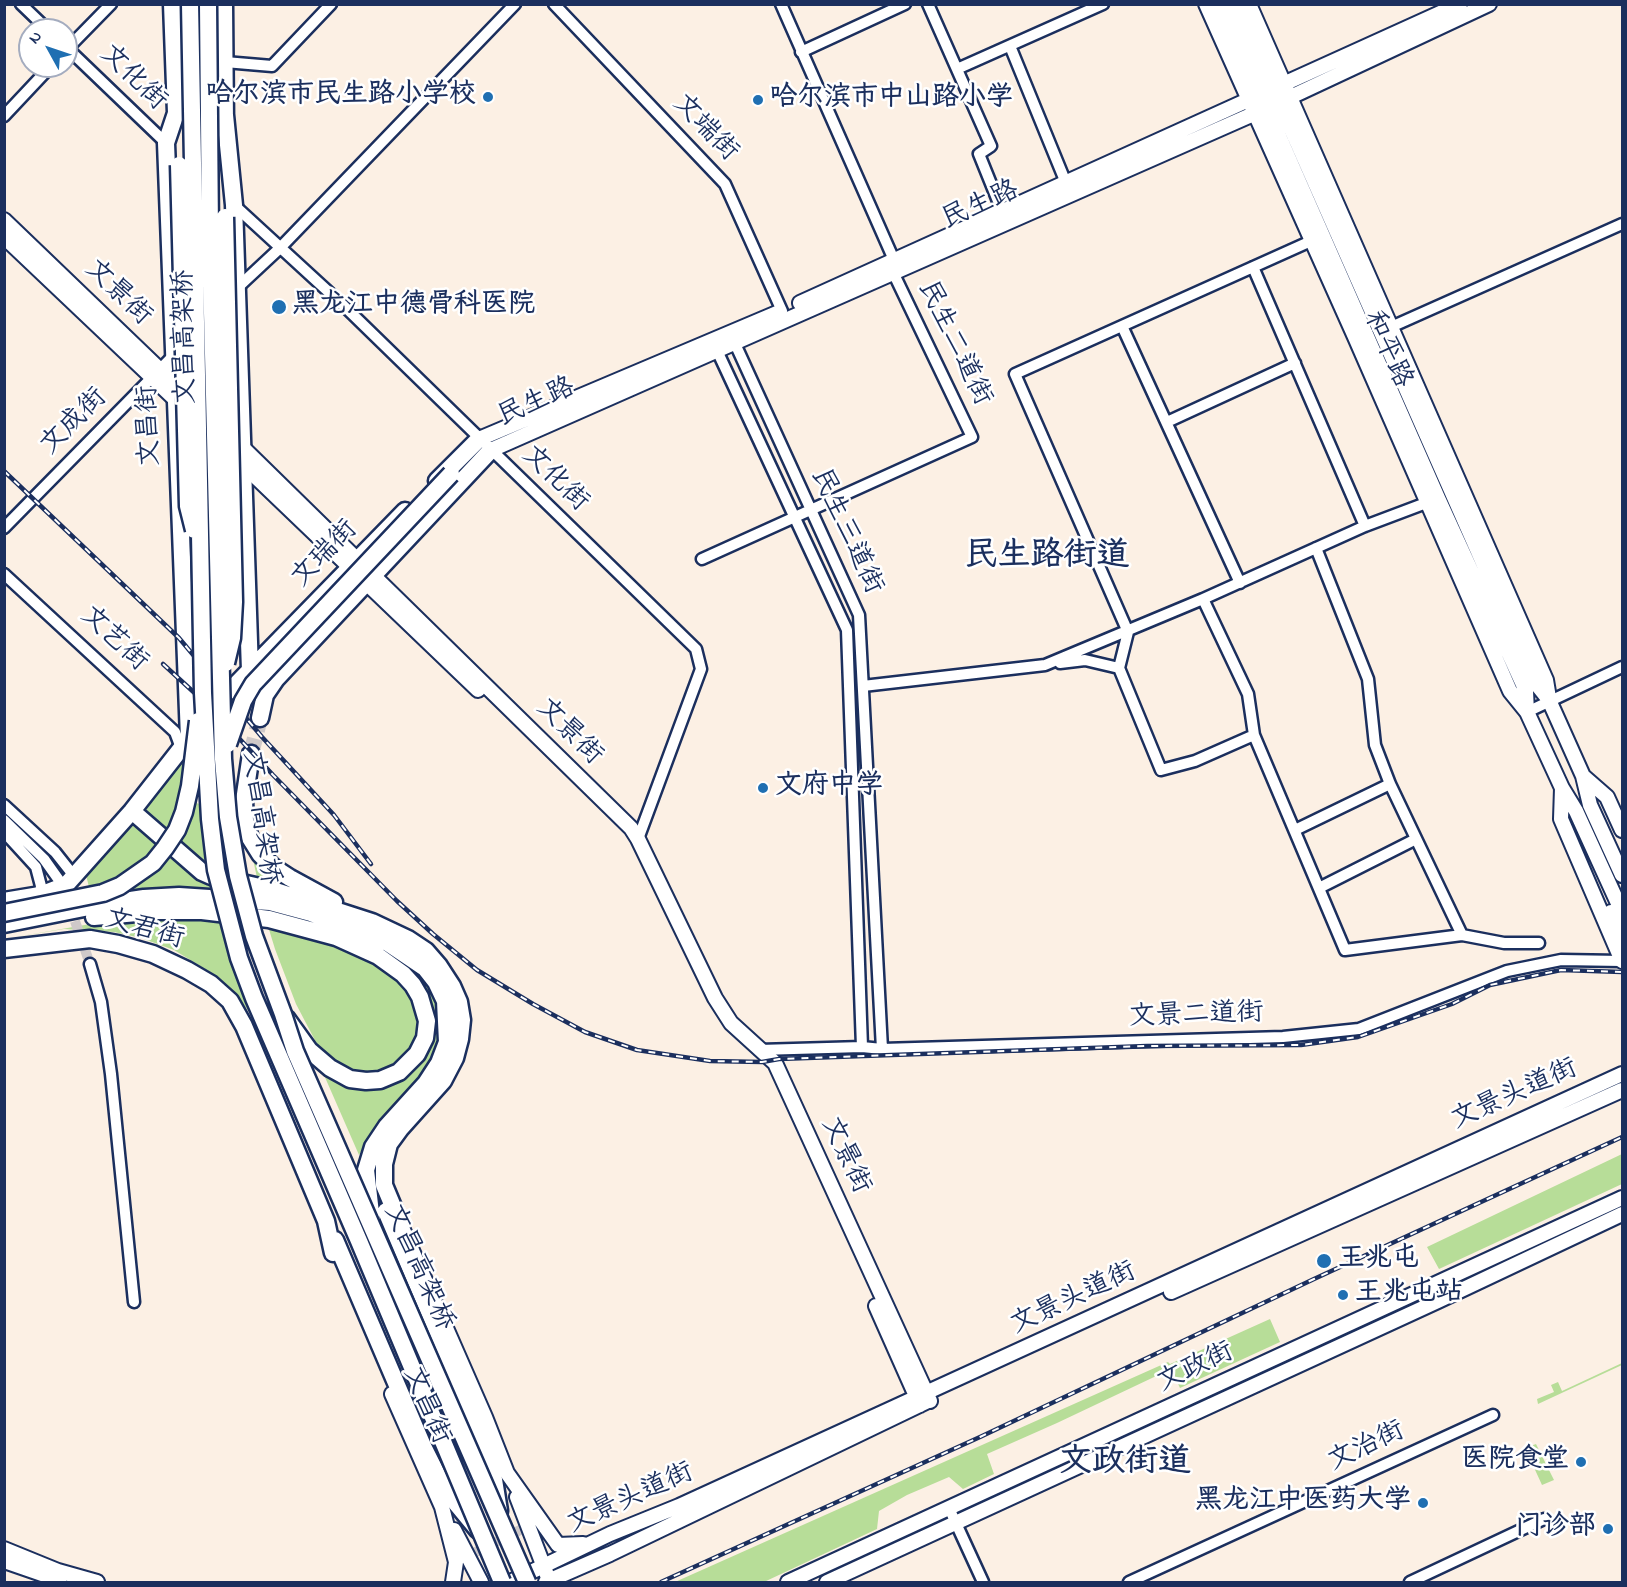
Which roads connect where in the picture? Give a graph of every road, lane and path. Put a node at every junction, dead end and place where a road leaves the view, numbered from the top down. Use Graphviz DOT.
graph roads {
  1 [pos="21,4"];
  2 [pos="111,4"];
  3 [pos="172,4"];
  4 [pos="190,4"];
  5 [pos="208,4"];
  6 [pos="224,4"];
  7 [pos="331,4"];
  8 [pos="515,4"];
  9 [pos="554,4"];
  10 [pos="781,4"];
  11 [pos="905,4"];
  12 [pos="928,4"];
  13 [pos="1103,4"];
  14 [pos="1206,4"];
  15 [pos="1221,4"];
  16 [pos="1235,4"];
  17 [pos="1249,4"];
  18 [pos="1460,4"];
  19 [pos="1489,4"];
  20 [pos="36,18"];
  21 [pos="78,37"];
  22 [pos="1010,46"];
  23 [pos="801,52"];
  24 [pos="78,60"];
  25 [pos="225,62"];
  26 [pos="957,69"];
  27 [pos="40,78"];
  28 [pos="1270,99"];
  29 [pos="176,113"];
  30 [pos="4,116"];
  31 [pos="166,143"];
  32 [pos="1066,183"];
  33 [pos="230,211"];
  34 [pos="1002,212"];
  35 [pos="4,220"];
  36 [pos="1623,224"];
  37 [pos="4,237"];
  38 [pos="1311,241"];
  39 [pos="280,248"];
  40 [pos="892,265"];
  41 [pos="1253,267"];
  42 [pos="238,288"];
  43 [pos="1362,306"];
  44 [pos="782,311"];
  45 [pos="1122,326"];
  46 [pos="1391,327"];
  47 [pos="1355,337"];
  48 [pos="732,338"];
  49 [pos="715,345"];
  50 [pos="175,354"];
  51 [pos="1386,361"];
  52 [pos="1294,363"];
  53 [pos="156,373"];
  54 [pos="175,392"];
  55 [pos="1167,422"];
  56 [pos="485,444"];
  57 [pos="244,448"];
  58 [pos="244,465"];
  59 [pos="1426,503"];
  60 [pos="810,510"];
  61 [pos="795,516"];
  62 [pos="1365,526"];
  63 [pos="4,528"];
  64 [pos="1316,548"];
  65 [pos="201,559"];
  66 [pos="702,559"];
  67 [pos="353,563"];
  68 [pos="4,574"];
  69 [pos="370,579"];
  70 [pos="1240,583"];
  71 [pos="1203,599"];
  72 [pos="1128,632"];
  73 [pos="1045,665"];
  74 [pos="1623,667"];
  75 [pos="1119,668"];
  76 [pos="250,671"];
  77 [pos="221,684"];
  78 [pos="862,686"];
  79 [pos="203,693"];
  80 [pos="1549,700"];
  81 [pos="1527,712"];
  82 [pos="260,718"];
  83 [pos="1254,735"];
  84 [pos="185,743"];
  85 [pos="251,754"];
  86 [pos="223,759"];
  87 [pos="1583,776"];
  88 [pos="1390,784"];
  89 [pos="1562,788"];
  90 [pos="4,805"];
  91 [pos="132,811"];
  92 [pos="4,820"];
  93 [pos="1295,830"];
  94 [pos="1623,830"];
  95 [pos="4,832"];
  96 [pos="638,839"];
  97 [pos="1416,839"];
  98 [pos="1623,856"];
  99 [pos="1623,875"];
  100 [pos="67,880"];
  101 [pos="1319,888"];
  102 [pos="40,895"];
  103 [pos="4,901"];
  104 [pos="1623,912"];
  105 [pos="4,913"];
  106 [pos="372,922"];
  107 [pos="4,924"];
  108 [pos="4,932"];
  109 [pos="1462,935"];
  110 [pos="1623,937"];
  111 [pos="1539,943"];
  112 [pos="4,949"];
  113 [pos="1623,961"];
  114 [pos="90,964"];
  115 [pos="283,1014"];
  116 [pos="862,1047"];
  117 [pos="882,1049"];
  118 [pos="759,1050"];
  119 [pos="1623,1074"];
  120 [pos="1623,1090"];
  121 [pos="1623,1198"];
  122 [pos="1623,1214"];
  123 [pos="394,1220"];
  124 [pos="326,1221"];
  125 [pos="374,1231"];
  126 [pos="337,1252"];
  127 [pos="134,1302"];
  128 [pos="923,1398"];
  129 [pos="1493,1415"];
  130 [pos="507,1473"];
  131 [pos="442,1507"];
  132 [pos="949,1508"];
  133 [pos="1544,1519"];
  134 [pos="957,1524"];
  135 [pos="502,1527"];
  136 [pos="482,1535"];
  137 [pos="591,1543"];
  138 [pos="4,1549"];
  139 [pos="4,1561"];
  140 [pos="544,1566"];
  141 [pos="67,1582"];
  142 [pos="97,1582"];
  143 [pos="453,1582"];
  144 [pos="481,1582"];
  145 [pos="502,1582"];
  146 [pos="510,1582"];
  147 [pos="521,1582"];
  148 [pos="527,1582"];
  149 [pos="548,1582"];
  150 [pos="788,1582"];
  151 [pos="827,1582"];
  152 [pos="983,1582"];
  153 [pos="1129,1582"];
  154 [pos="1410,1582"];
  1 -- 20 [label="street"];
  2 -- 21 [label="street"];
  3 -- 29 [label="highway, 文昌街"];
  4 -- 65 [label="highway, 文昌高架桥, bridge"];
  5 -- 77 [label="highway, 文昌高架桥, bridge"];
  6 -- 25 [label="highway"];
  7 -- 25 [label="street"];
  8 -- 39 [label="street, 文成街"];
  9 -- 44 [label="street, 文端街"];
  10 -- 23 [label="street, 民生二道街"];
  11 -- 23 [label="street"];
  12 -- 26 [label="street"];
  13 -- 22 [label="street"];
  14 -- 28 [label="main road, 和平路"];
  15 -- 28 [label="main road, 和平路"];
  16 -- 28 [label="main road, 和平路"];
  17 -- 28 [label="main road, 和平路"];
  18 -- 28 [label="main road, 民生路"];
  19 -- 28 [label="main road, 民生路"];
  22 -- 26 [label="street"];
  22 -- 32 [label="street"];
  23 -- 40 [label="street, 民生二道街"];
  24 -- 31 [label="street, 文化街"];
  25 -- 33 [label="highway"];
  26 -- 34 [label="street"];
  27 -- 30 [label="street"];
  28 -- 32 [label="main road, 民生路"];
  28 -- 38 [label="main road, 和平路"];
  28 -- 40 [label="main road, 民生路"];
  28 -- 43 [label="main road, 和平路"];
  28 -- 46 [label="main road, 和平路"];
  29 -- 31 [label="highway, 文昌街"];
  29 -- 65 [label="highway, 文昌街, bridge"];
  31 -- 50 [label="highway, 文昌街"];
  32 -- 34 [label="main road, 民生路"];
  33 -- 39 [label="street, 文化街"];
  33 -- 42 [label="highway"];
  33 -- 77 [label="highway, bridge"];
  34 -- 40 [label="main road, 民生路"];
  35 -- 53 [label="main road, 文景街"];
  36 -- 46 [label="street"];
  37 -- 53 [label="main road, 文景街"];
  38 -- 41 [label="street"];
  38 -- 47 [label="main road, 和平路"];
  39 -- 42 [label="street, 文成街"];
  39 -- 56 [label="street, 文化街"];
  40 -- 44 [label="main road, 民生路"];
  40 -- 48 [label="main road, 民生路"];
  40 -- 60 [label="street, 民生二道街"];
  41 -- 45 [label="street"];
  41 -- 52 [label="street"];
  42 -- 50 [label="street, 文成街"];
  42 -- 57 [label="highway"];
  43 -- 46 [label="main road"];
  43 -- 47 [label="main road"];
  43 -- 51 [label="main road, 和平路"];
  44 -- 48 [label="main road, 民生路"];
  45 -- 55 [label="street"];
  45 -- 72 [label="street"];
  46 -- 51 [label="main road"];
  46 -- 80 [label="main road, 和平路"];
  47 -- 51 [label="main road"];
  47 -- 59 [label="main road, 和平路"];
  48 -- 49 [label="main road, 民生路"];
  48 -- 60 [label="street, 民生三道街"];
  49 -- 56 [label="main road, 民生路"];
  49 -- 61 [label="street, 民生三道街"];
  50 -- 53 [label="street, 文成街"];
  50 -- 54 [label="highway, 文昌街"];
  51 -- 80 [label="main road, 和平路"];
  51 -- 81 [label="main road, 和平路"];
  52 -- 55 [label="street"];
  52 -- 62 [label="street"];
  53 -- 54 [label="main road, 文景街"];
  53 -- 63 [label="street, 文成街"];
  54 -- 57 [label="main road, 文景街"];
  54 -- 58 [label="main road, 文景街"];
  54 -- 84 [label="highway, 文昌街"];
  55 -- 70 [label="street"];
  56 -- 67 [label="highway, 文瑞街"];
  56 -- 69 [label="highway, 文瑞街"];
  56 -- 86 [label="highway, bridge"];
  56 -- 96 [label="street, 文化街"];
  57 -- 58 [label="highway"];
  57 -- 67 [label="main road, 文景街"];
  58 -- 67 [label="main road, 文景街"];
  58 -- 76 [label="highway"];
  59 -- 62 [label="street"];
  59 -- 81 [label="main road, 和平路"];
  60 -- 61 [label="street, 民生二道街"];
  60 -- 78 [label="street, 民生三道街"];
  61 -- 66 [label="street, 民生二道街"];
  61 -- 116 [label="street, 民生三道街"];
  62 -- 64 [label="street"];
  64 -- 70 [label="street"];
  64 -- 88 [label="street"];
  65 -- 79 [label="highway, 文昌高架桥, bridge"];
  67 -- 69 [label="main road, 文景街"];
  67 -- 76 [label="highway, 文瑞街"];
  68 -- 84 [label="street, 文艺街"];
  69 -- 82 [label="highway, 文瑞街"];
  69 -- 96 [label="main road, 文景街"];
  69 -- 128 [label="main road, 文景街"];
  70 -- 71 [label="street"];
  71 -- 72 [label="street"];
  71 -- 83 [label="street"];
  72 -- 73 [label="street"];
  72 -- 75 [label="street"];
  73 -- 75 [label="street"];
  73 -- 78 [label="street"];
  74 -- 80 [label="street"];
  75 -- 83 [label="street"];
  76 -- 84 [label="highway, 文瑞街"];
  77 -- 86 [label="highway, 文昌高架桥, bridge"];
  78 -- 117 [label="street, 民生三道街"];
  79 -- 105 [label="highway, bridge"];
  79 -- 136 [label="highway, 文昌高架桥, bridge"];
  80 -- 81 [label="street"];
  80 -- 87 [label="main road, 和平路"];
  81 -- 89 [label="main road, 和平路"];
  83 -- 93 [label="street"];
  84 -- 91 [label="highway"];
  85 -- 106 [label="highway"];
  86 -- 115 [label="highway, 文昌高架桥, bridge"];
  87 -- 94 [label="main road"];
  87 -- 98 [label="main road"];
  87 -- 99 [label="main road, 和平路"];
  88 -- 93 [label="street"];
  88 -- 97 [label="street"];
  89 -- 104 [label="main road, 和平路"];
  89 -- 110 [label="main road"];
  89 -- 113 [label="main road"];
  90 -- 100 [label="street"];
  91 -- 100 [label="highway"];
  91 -- 106 [label="highway"];
  92 -- 100 [label="street"];
  93 -- 101 [label="street"];
  95 -- 102 [label="street"];
  96 -- 118 [label="main road, 文景街"];
  97 -- 101 [label="street"];
  97 -- 109 [label="street"];
  100 -- 102 [label="highway"];
  101 -- 109 [label="street"];
  102 -- 103 [label="highway"];
  106 -- 123 [label="highway"];
  107 -- 125 [label="highway"];
  108 -- 115 [label="highway"];
  109 -- 111 [label="street"];
  112 -- 124 [label="highway, 文君街"];
  113 -- 117 [label="street, 文景二道街"];
  114 -- 127 [label="street"];
  115 -- 125 [label="highway, 文昌高架桥, bridge"];
  116 -- 117 [label="street, 文景二道街"];
  116 -- 118 [label="street, 文景二道街"];
  118 -- 128 [label="main road, 文景街"];
  119 -- 128 [label="main road, 文景头道街"];
  120 -- 128 [label="main road, 文景头道街"];
  121 -- 132 [label="main road, 文政街"];
  122 -- 134 [label="main road, 文政街"];
  123 -- 130 [label="main road"];
  123 -- 135 [label="highway, bridge"];
  124 -- 126 [label="highway, 文昌街"];
  125 -- 135 [label="highway, 文昌高架桥, bridge"];
  126 -- 131 [label="main road, 文昌街"];
  126 -- 136 [label="highway"];
  128 -- 137 [label="main road, 文景头道街"];
  128 -- 149 [label="main road, 文景头道街"];
  129 -- 153 [label="street, 文治街"];
  130 -- 137 [label="main road"];
  130 -- 140 [label="main road"];
  131 -- 143 [label="main road, 文昌街"];
  131 -- 144 [label="main road"];
  132 -- 134 [label="street"];
  132 -- 150 [label="main road, 文政街"];
  133 -- 154 [label="street"];
  134 -- 151 [label="main road, 文政街"];
  134 -- 152 [label="street"];
  135 -- 148 [label="highway, 文昌高架桥, bridge"];
  136 -- 145 [label="highway, 文昌高架桥, bridge"];
  137 -- 140 [label="main road, 文景头道街"];
  138 -- 142 [label="main road"];
  139 -- 141 [label="main road"];
  140 -- 146 [label="main road, 文景头道街"];
  140 -- 147 [label="main road, 文景头道街"];
  140 -- 149 [label="main road"];
}
